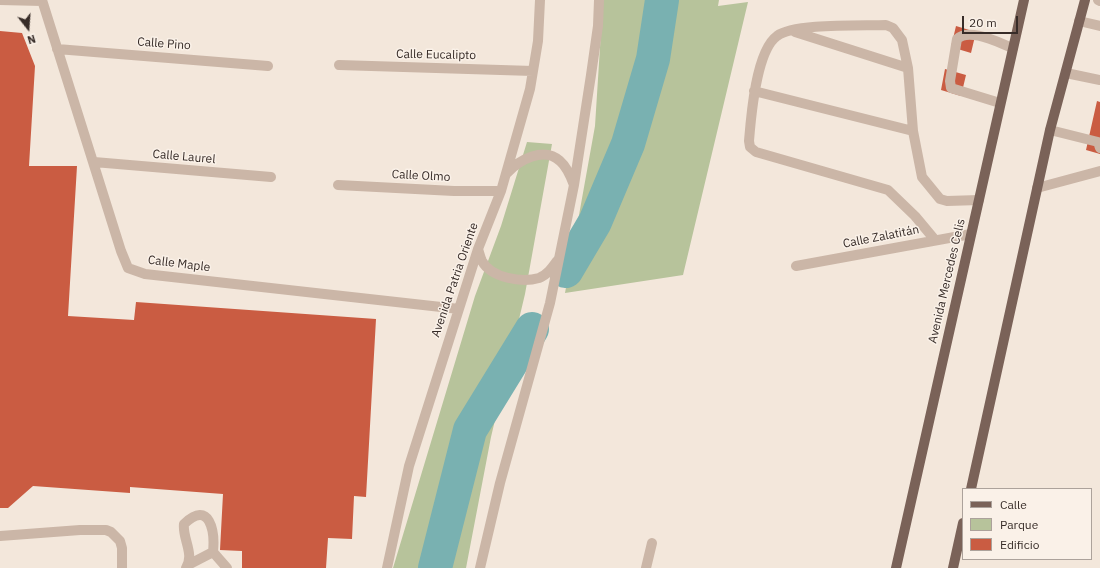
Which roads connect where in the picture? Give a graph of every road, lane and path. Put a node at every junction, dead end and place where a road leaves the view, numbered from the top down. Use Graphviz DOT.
graph roads {
  1 [pos="0,0"];
  2 [pos="540,0"];
  3 [pos="599,0"];
  4 [pos="1024,0"];
  5 [pos="1085,0"];
  6 [pos="42,1"];
  7 [pos="1079,21"];
  8 [pos="1100,26"];
  9 [pos="792,31"];
  10 [pos="1013,48"];
  11 [pos="57,49"];
  12 [pos="339,65"];
  13 [pos="268,66"];
  14 [pos="908,68"];
  15 [pos="533,71"];
  16 [pos="1066,72"];
  17 [pos="1100,80"];
  18 [pos="754,91"];
  19 [pos="1000,103"];
  20 [pos="1050,130"];
  21 [pos="913,131"];
  22 [pos="1100,148"];
  23 [pos="94,162"];
  24 [pos="1100,171"];
  25 [pos="507,173"];
  26 [pos="271,177"];
  27 [pos="338,185"];
  28 [pos="574,185"];
  29 [pos="1037,188"];
  30 [pos="501,191"];
  31 [pos="979,200"];
  32 [pos="971,234"];
  33 [pos="935,240"];
  34 [pos="478,248"];
  35 [pos="559,260"];
  36 [pos="796,266"];
  37 [pos="459,309"];
  38 [pos="970,488"];
  39 [pos="962,528"];
  40 [pos="0,536"];
  41 [pos="652,543"];
  42 [pos="213,552"];
  43 [pos="187,567"];
  44 [pos="122,568"];
  45 [pos="227,568"];
  46 [pos="386,568"];
  47 [pos="480,568"];
  48 [pos="646,568"];
  49 [pos="896,568"];
  50 [pos="953,568"];
  1 -- 6 [label="street"];
  2 -- 15 [label="street, Avenida Patria Oriente"];
  3 -- 28 [label="street"];
  4 -- 10 [label="main road, Avenida Mercedes Celis"];
  5 -- 7 [label="main road"];
  6 -- 11 [label="street, Calle Maple"];
  7 -- 8 [label="street"];
  7 -- 16 [label="main road"];
  9 -- 14 [label="street"];
  9 -- 14 [label="street"];
  9 -- 18 [label="street"];
  10 -- 19 [label="main road, Avenida Mercedes Celis"];
  10 -- 19 [label="street"];
  11 -- 13 [label="street, Calle Pino"];
  11 -- 23 [label="street, Calle Maple"];
  12 -- 15 [label="street, Calle Eucalipto"];
  14 -- 21 [label="street"];
  15 -- 25 [label="street, Avenida Patria Oriente"];
  16 -- 17 [label="street"];
  16 -- 20 [label="main road"];
  18 -- 21 [label="street"];
  18 -- 33 [label="street"];
  19 -- 31 [label="main road, Avenida Mercedes Celis"];
  20 -- 22 [label="street"];
  20 -- 29 [label="main road"];
  21 -- 31 [label="street"];
  23 -- 26 [label="street, Calle Laurel"];
  23 -- 37 [label="street, Calle Maple"];
  24 -- 29 [label="street"];
  25 -- 28 [label="street"];
  25 -- 30 [label="street, Avenida Patria Oriente"];
  27 -- 30 [label="street, Calle Olmo"];
  28 -- 35 [label="street"];
  29 -- 38 [label="main road"];
  30 -- 34 [label="street, Avenida Patria Oriente"];
  31 -- 32 [label="main road, Avenida Mercedes Celis"];
  32 -- 33 [label="street, Calle Zalatitán"];
  32 -- 49 [label="main road, Avenida Mercedes Celis"];
  33 -- 36 [label="street, Calle Zalatitán"];
  34 -- 35 [label="street"];
  34 -- 37 [label="street, Avenida Patria Oriente"];
  35 -- 47 [label="street"];
  37 -- 46 [label="street, Avenida Patria Oriente"];
  39 -- 50 [label="main road"];
  40 -- 44 [label="street"];
  41 -- 48 [label="street"];
  42 -- 43 [label="street"];
  42 -- 43 [label="street"];
  42 -- 45 [label="street"];
}
